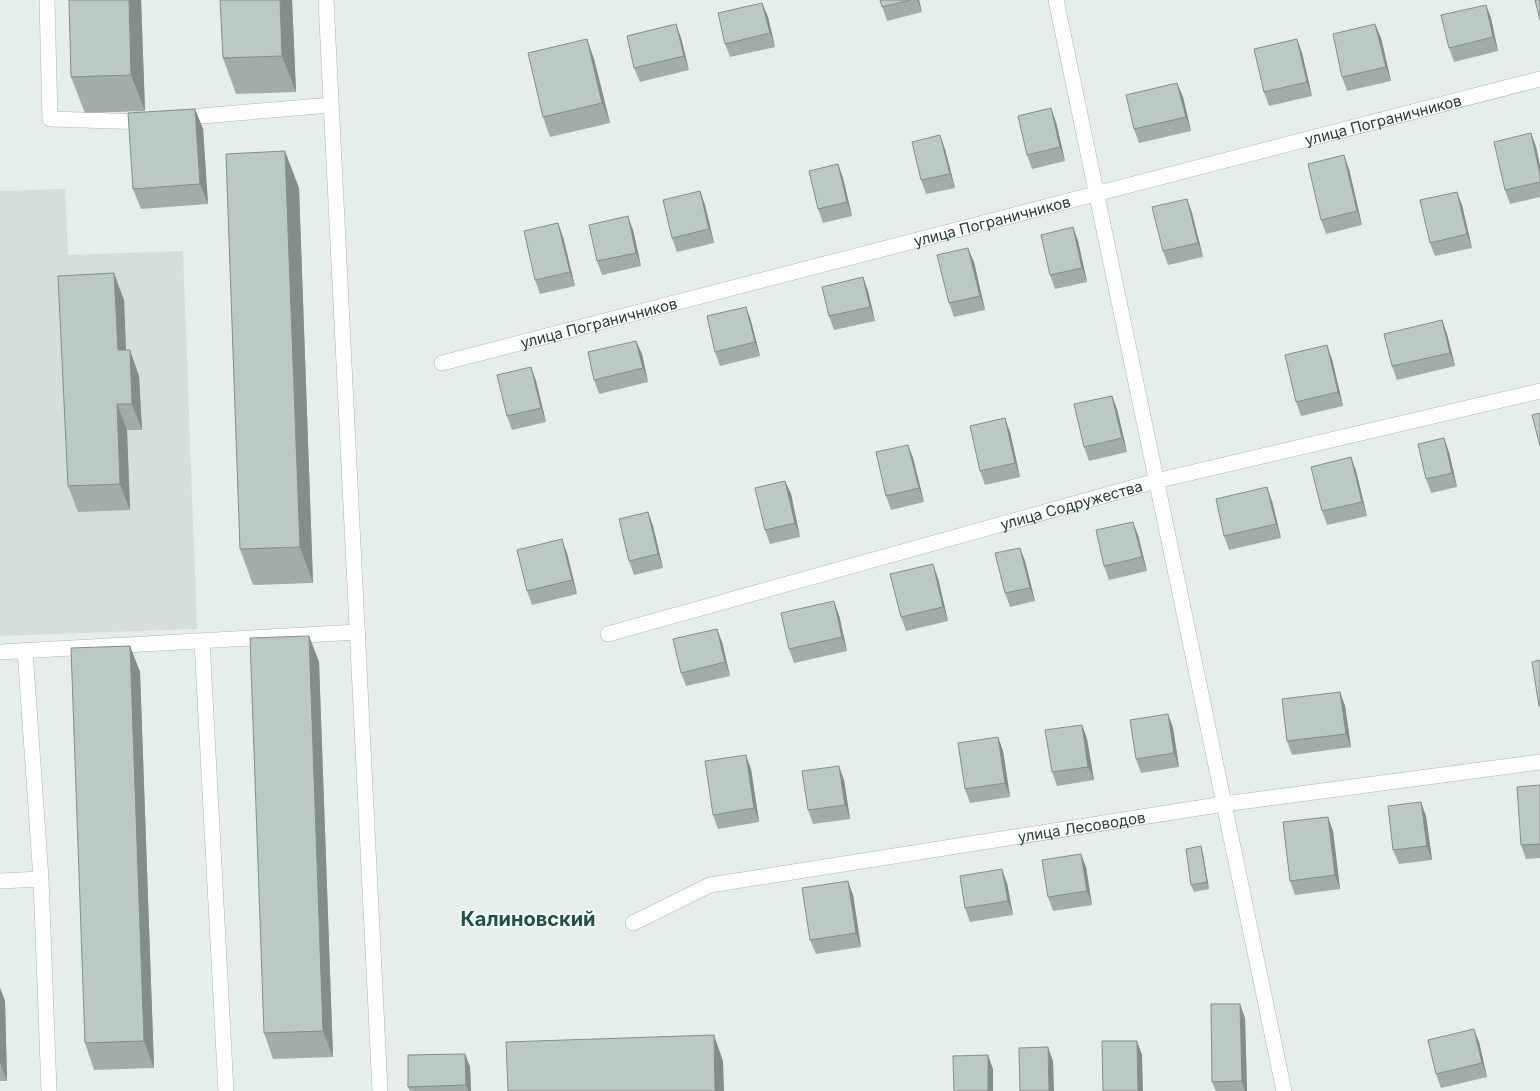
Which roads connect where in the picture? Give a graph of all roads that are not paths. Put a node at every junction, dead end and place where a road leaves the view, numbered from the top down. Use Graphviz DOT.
graph roads {
  1 [pos="47,0"];
  2 [pos="326,0"];
  3 [pos="1056,0"];
  4 [pos="1540,79"];
  5 [pos="331,105"];
  6 [pos="1096,193"];
  7 [pos="442,363"];
  8 [pos="1540,391"];
  9 [pos="1156,481"];
  10 [pos="358,632"];
  11 [pos="608,634"];
  12 [pos="202,640"];
  13 [pos="25,650"];
  14 [pos="0,652"];
  15 [pos="1540,762"];
  16 [pos="1224,804"];
  17 [pos="41,879"];
  18 [pos="0,881"];
  19 [pos="633,924"];
  20 [pos="49,1091"];
  21 [pos="226,1091"];
  22 [pos="380,1091"];
  23 [pos="1284,1091"];
  1 -- 5 [label="street"];
  2 -- 5 [label="street"];
  3 -- 6 [label="street"];
  4 -- 6 [label="street, улица Пограничников"];
  5 -- 10 [label="street"];
  6 -- 7 [label="street, улица Пограничников"];
  6 -- 9 [label="street"];
  8 -- 9 [label="street, улица Содружества"];
  9 -- 11 [label="street, улица Содружества"];
  9 -- 16 [label="street"];
  10 -- 12 [label="street"];
  10 -- 22 [label="street"];
  12 -- 13 [label="street"];
  12 -- 21 [label="street"];
  13 -- 14 [label="street"];
  13 -- 17 [label="street"];
  15 -- 16 [label="street, улица Лесоводов"];
  16 -- 19 [label="street, улица Лесоводов"];
  16 -- 23 [label="street"];
  17 -- 18 [label="street"];
  17 -- 20 [label="street"];
}
